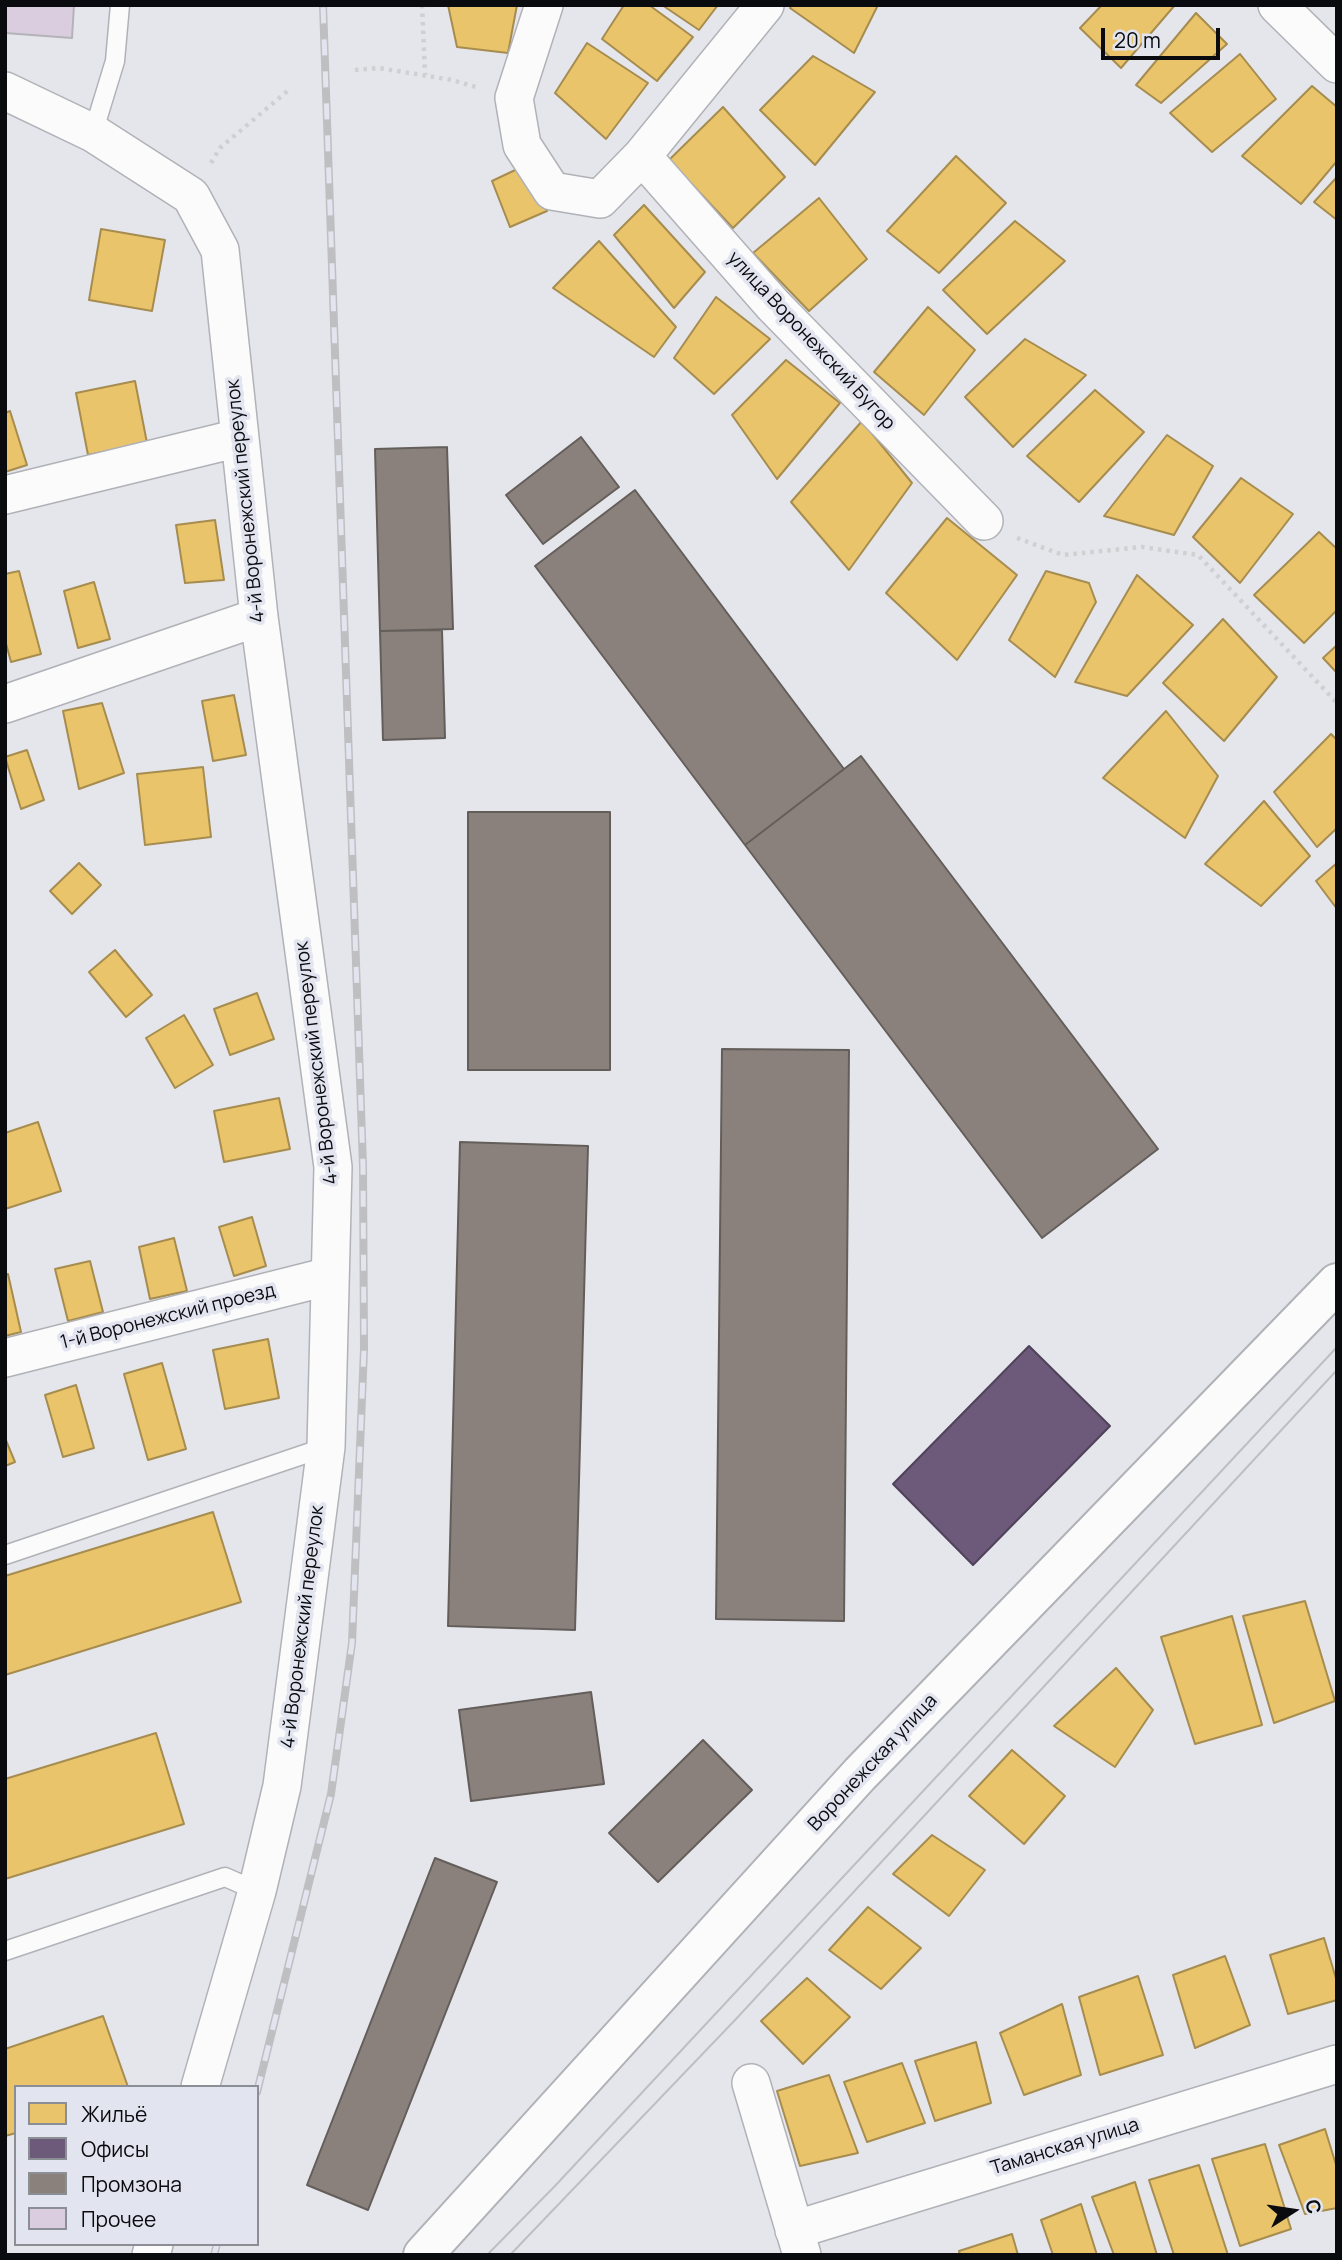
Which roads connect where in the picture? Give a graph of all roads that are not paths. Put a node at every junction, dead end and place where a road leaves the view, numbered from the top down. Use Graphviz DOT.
graph roads {
  1 [pos="121,5"];
  2 [pos="544,5"];
  3 [pos="765,5"];
  4 [pos="1277,5"];
  5 [pos="1337,64"];
  6 [pos="5,91"];
  7 [pos="93,132"];
  8 [pos="642,156"];
  9 [pos="240,438"];
  10 [pos="5,495"];
  11 [pos="984,521"];
  12 [pos="258,617"];
  13 [pos="5,704"];
  14 [pos="330,1276"];
  15 [pos="1337,1283"];
  16 [pos="5,1358"];
  17 [pos="326,1447"];
  18 [pos="5,1555"];
  19 [pos="257,1891"];
  20 [pos="5,1951"];
  21 [pos="1337,2064"];
  22 [pos="751,2083"];
  23 [pos="201,2085"];
  24 [pos="798,2242"];
  25 [pos="423,2255"];
  1 -- 7 [label="lane"];
  2 -- 8 [label="street"];
  3 -- 8 [label="street"];
  4 -- 5 [label="street"];
  6 -- 7 [label="street, 4-й Воронежский переулок"];
  7 -- 9 [label="street, 4-й Воронежский переулок"];
  8 -- 11 [label="street, улица Воронежский Бугор"];
  9 -- 10 [label="street"];
  9 -- 12 [label="street, 4-й Воронежский переулок"];
  12 -- 13 [label="street"];
  12 -- 14 [label="street, 4-й Воронежский переулок"];
  14 -- 16 [label="street, 1-й Воронежский проезд"];
  14 -- 17 [label="street, 4-й Воронежский переулок"];
  15 -- 25 [label="street, Воронежская улица"];
  17 -- 18 [label="lane"];
  17 -- 19 [label="street, 4-й Воронежский переулок"];
  19 -- 20 [label="lane"];
  19 -- 23 [label="street, 4-й Воронежский переулок"];
  21 -- 24 [label="street, Таманская улица"];
  22 -- 24 [label="street"];
}
